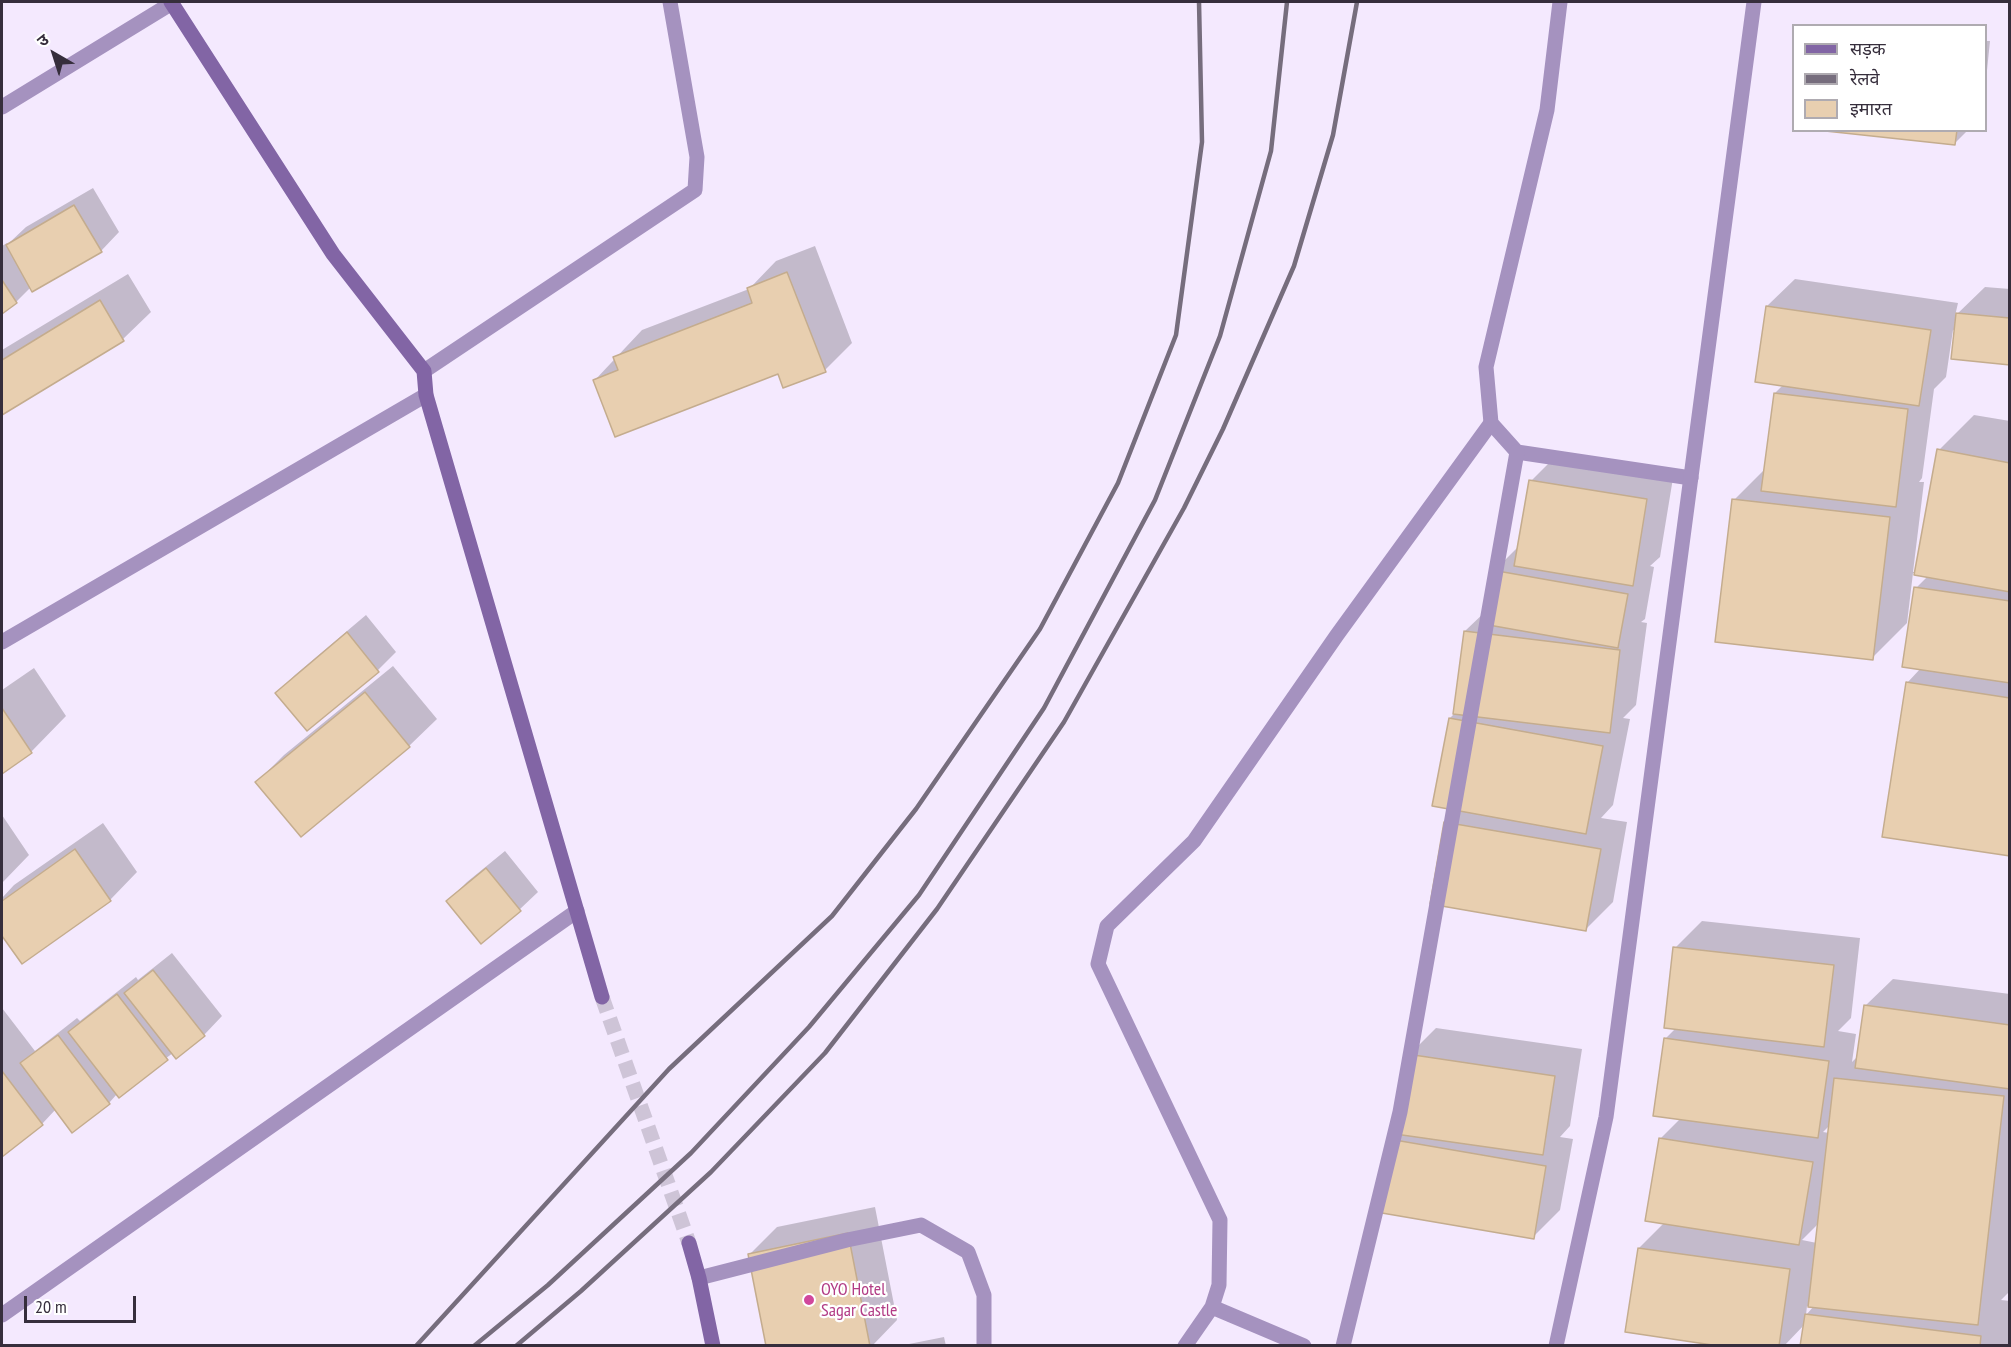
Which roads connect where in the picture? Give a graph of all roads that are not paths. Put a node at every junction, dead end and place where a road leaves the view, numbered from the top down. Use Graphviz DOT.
graph roads {
  1 [pos="171,2"];
  2 [pos="670,2"];
  3 [pos="1560,2"];
  4 [pos="1754,2"];
  5 [pos="2,107"];
  6 [pos="424,371"];
  7 [pos="426,395"];
  8 [pos="1491,423"];
  9 [pos="1517,452"];
  10 [pos="1691,478"];
  11 [pos="2,642"];
  12 [pos="577,911"];
  13 [pos="602,997"];
  14 [pos="689,1243"];
  15 [pos="699,1278"];
  16 [pos="1212,1307"];
  17 [pos="2,1315"];
  18 [pos="713,1346"];
  19 [pos="984,1346"];
  20 [pos="1185,1346"];
  21 [pos="1304,1346"];
  22 [pos="1342,1346"];
  23 [pos="1556,1346"];
  1 -- 5 [label="street"];
  1 -- 6 [label="main road"];
  2 -- 6 [label="street"];
  3 -- 8 [label="street"];
  4 -- 10 [label="street"];
  6 -- 7 [label="main road"];
  7 -- 11 [label="street"];
  7 -- 12 [label="main road"];
  8 -- 9 [label="street"];
  8 -- 16 [label="street"];
  9 -- 10 [label="street"];
  9 -- 22 [label="street"];
  10 -- 23 [label="street"];
  12 -- 13 [label="main road"];
  12 -- 17 [label="street"];
  14 -- 15 [label="main road"];
  15 -- 18 [label="main road"];
  15 -- 19 [label="street"];
  16 -- 20 [label="street"];
  16 -- 21 [label="street"];
}
